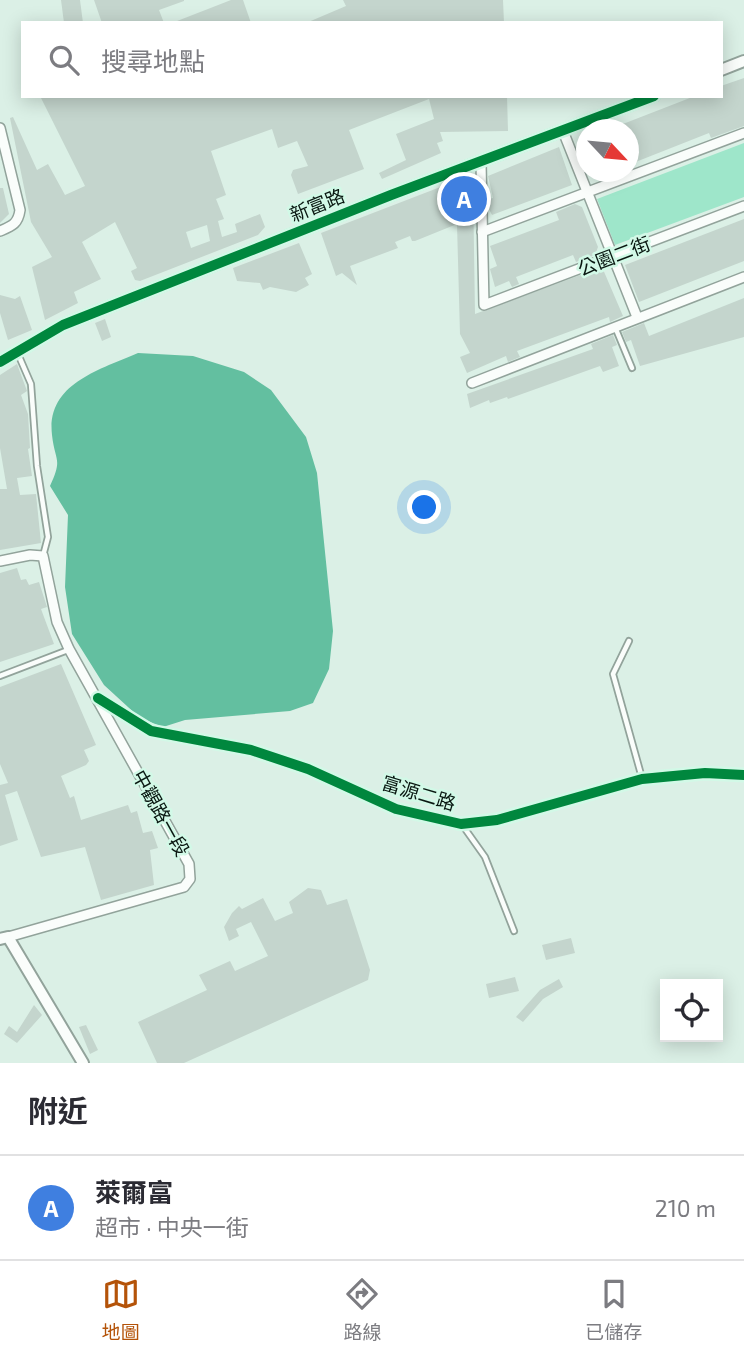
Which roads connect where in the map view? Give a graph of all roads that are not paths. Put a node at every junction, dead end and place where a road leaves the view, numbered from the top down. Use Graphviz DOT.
graph roads {
  1 [pos="744,61"];
  2 [pos="723,69"];
  3 [pos="649,98"];
  4 [pos="0,128"];
  5 [pos="563,131"];
  6 [pos="744,133"];
  7 [pos="481,163"];
  8 [pos="588,192"];
  9 [pos="744,206"];
  10 [pos="0,231"];
  11 [pos="482,232"];
  12 [pos="611,257"];
  13 [pos="744,277"];
  14 [pos="637,317"];
  15 [pos="615,326"];
  16 [pos="17,353"];
  17 [pos="0,362"];
  18 [pos="632,368"];
  19 [pos="472,383"];
  20 [pos="43,556"];
  21 [pos="0,561"];
  22 [pos="629,640"];
  23 [pos="69,649"];
  24 [pos="0,676"];
  25 [pos="98,698"];
  26 [pos="744,775"];
  27 [pos="642,779"];
  28 [pos="461,824"];
  29 [pos="514,931"];
  30 [pos="4,938"];
  31 [pos="83,1063"];
  1 -- 2 [label="street"];
  3 -- 5 [label="street, 新富路"];
  4 -- 10 [label="street"];
  5 -- 7 [label="street, 新富路"];
  5 -- 8 [label="street"];
  6 -- 8 [label="street"];
  7 -- 11 [label="street"];
  7 -- 16 [label="street, 新富路"];
  8 -- 11 [label="street"];
  8 -- 12 [label="street"];
  9 -- 12 [label="street, 公園二街"];
  11 -- 12 [label="street, 公園二街"];
  12 -- 14 [label="street"];
  13 -- 14 [label="street"];
  14 -- 15 [label="street"];
  15 -- 18 [label="lane"];
  15 -- 19 [label="street"];
  16 -- 17 [label="street, 新富路"];
  16 -- 20 [label="lane"];
  20 -- 21 [label="street"];
  20 -- 23 [label="street, 中觀路一段"];
  22 -- 27 [label="lane"];
  23 -- 24 [label="lane"];
  23 -- 25 [label="street, 中觀路一段"];
  25 -- 28 [label="street, 富源二路"];
  25 -- 30 [label="street, 中觀路一段"];
  26 -- 27 [label="street, 富源二路"];
  27 -- 28 [label="street, 富源二路"];
  28 -- 29 [label="lane"];
  30 -- 31 [label="street, 中觀路一段"];
}
